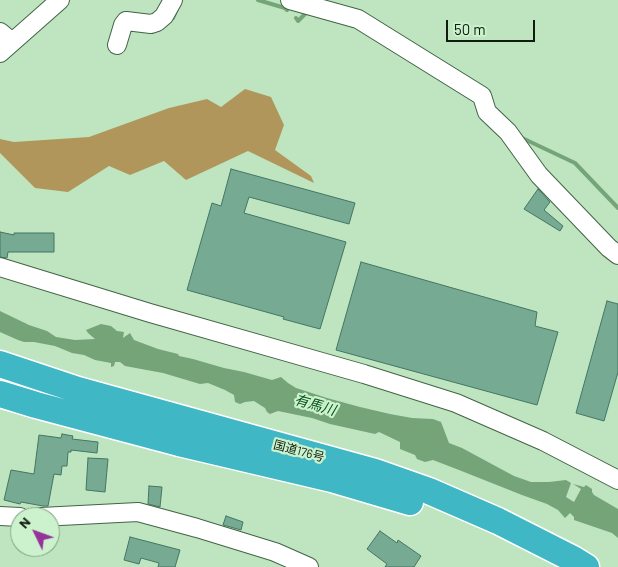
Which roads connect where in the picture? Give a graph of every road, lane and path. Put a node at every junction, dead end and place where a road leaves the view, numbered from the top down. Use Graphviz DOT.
graph roads {
  1 [pos="60,0"];
  2 [pos="173,0"];
  3 [pos="307,3"];
  4 [pos="4,42"];
  5 [pos="117,45"];
  6 [pos="618,255"];
  7 [pos="0,266"];
  8 [pos="0,364"];
  9 [pos="0,394"];
  10 [pos="618,480"];
  11 [pos="60,516"];
  12 [pos="309,567"];
  13 [pos="554,567"];
  14 [pos="586,567"];
  1 -- 4 [label="street"];
  2 -- 5 [label="street"];
  3 -- 6 [label="street"];
  7 -- 10 [label="street"];
  8 -- 14 [label="highway, 国道176号"];
  9 -- 13 [label="highway, 国道176号"];
  11 -- 12 [label="street"];
}
